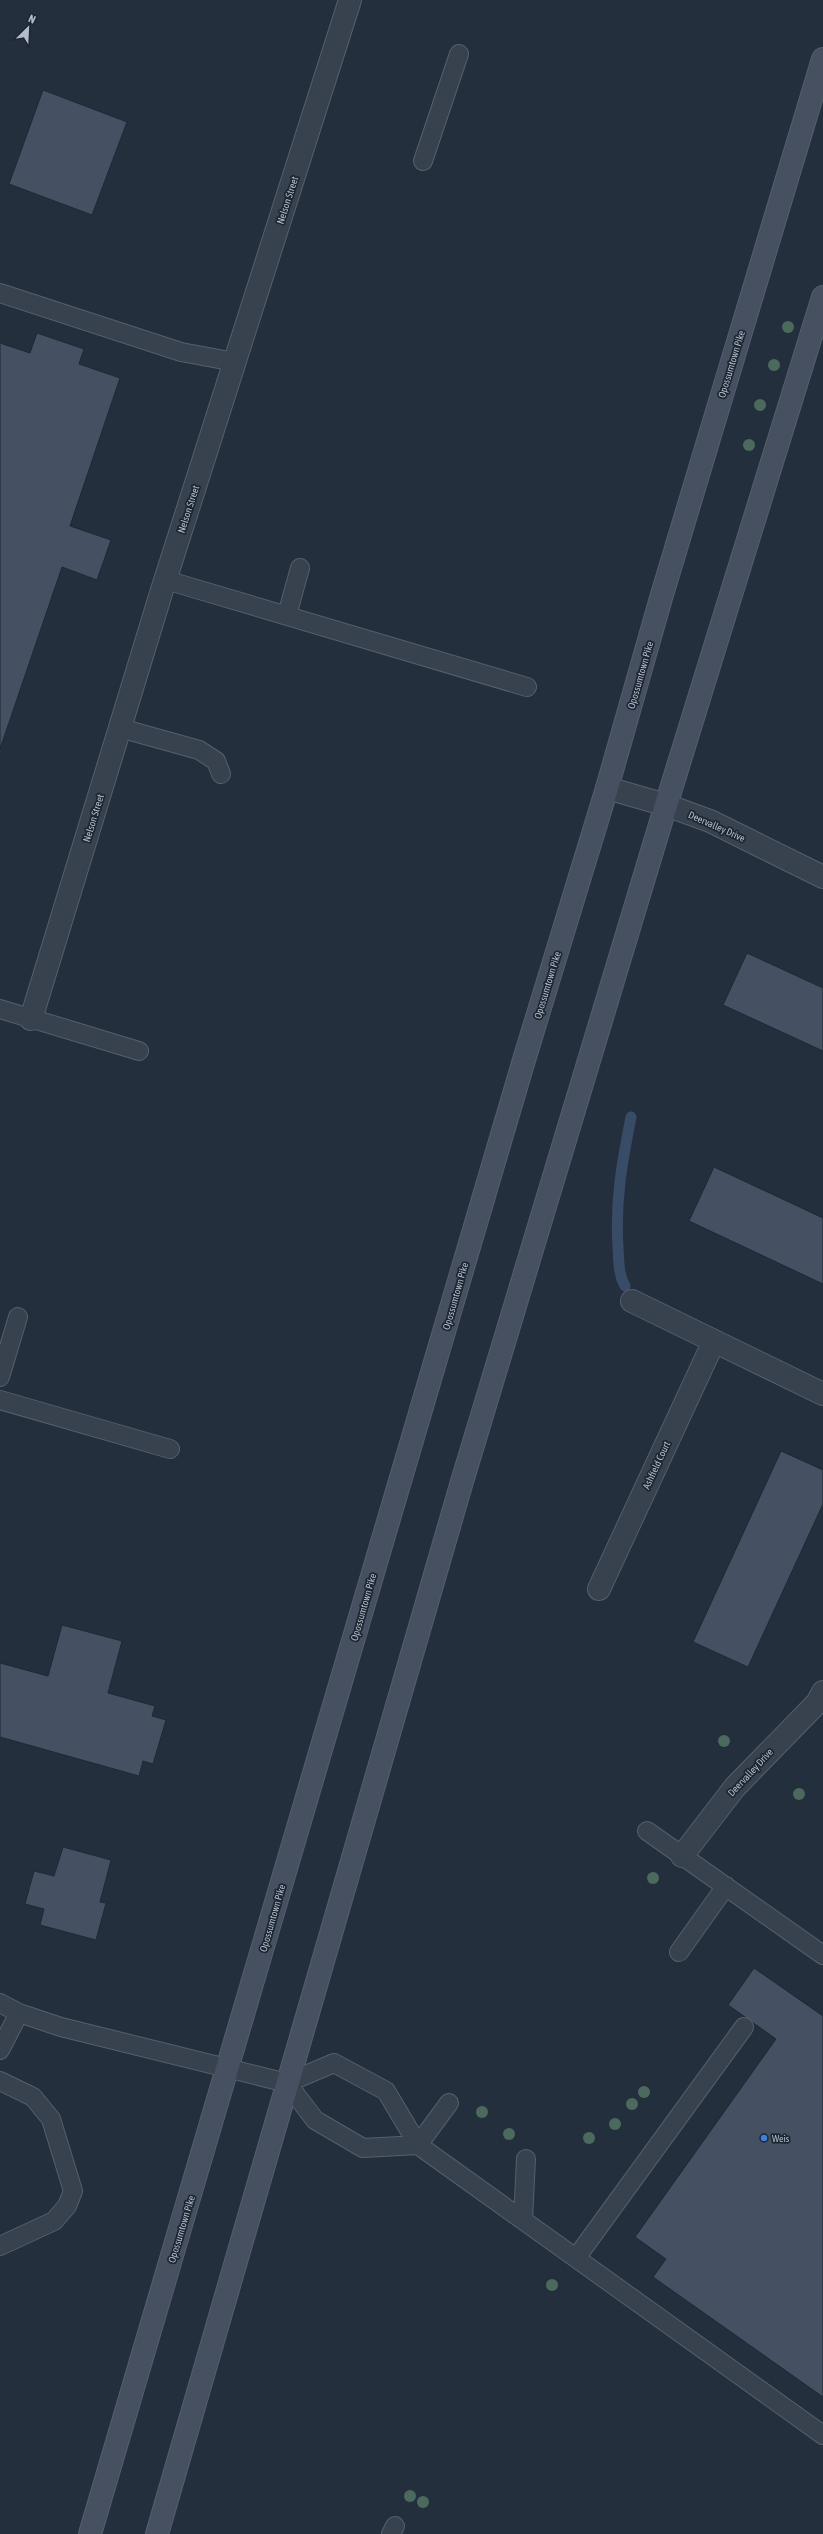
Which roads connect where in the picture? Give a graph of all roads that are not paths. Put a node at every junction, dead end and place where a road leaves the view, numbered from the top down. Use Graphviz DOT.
graph roads {
  1 [pos="350,0"];
  2 [pos="458,54"];
  3 [pos="823,59"];
  4 [pos="423,161"];
  5 [pos="0,294"];
  6 [pos="823,297"];
  7 [pos="235,362"];
  8 [pos="300,568"];
  9 [pos="166,580"];
  10 [pos="287,615"];
  11 [pos="527,687"];
  12 [pos="120,728"];
  13 [pos="221,774"];
  14 [pos="607,788"];
  15 [pos="666,805"];
  16 [pos="823,877"];
  17 [pos="0,1009"];
  18 [pos="31,1019"];
  19 [pos="139,1051"];
  20 [pos="632,1301"];
  21 [pos="18,1317"];
  22 [pos="714,1341"];
  23 [pos="0,1377"];
  24 [pos="823,1394"];
  25 [pos="0,1400"];
  26 [pos="170,1449"];
  27 [pos="599,1589"];
  28 [pos="823,1692"];
  29 [pos="648,1831"];
  30 [pos="682,1856"];
  31 [pos="726,1886"];
  32 [pos="679,1952"];
  33 [pos="823,1955"];
  34 [pos="0,2003"];
  35 [pos="19,2013"];
  36 [pos="744,2028"];
  37 [pos="0,2050"];
  38 [pos="229,2069"];
  39 [pos="0,2081"];
  40 [pos="287,2083"];
  41 [pos="449,2103"];
  42 [pos="418,2145"];
  43 [pos="526,2159"];
  44 [pos="523,2220"];
  45 [pos="0,2246"];
  46 [pos="576,2258"];
  47 [pos="823,2435"];
  48 [pos="90,2534"];
  49 [pos="157,2534"];
  1 -- 7 [label="street, Nelson Street"];
  2 -- 4 [label="lane"];
  3 -- 14 [label="main road, Opossumtown Pike"];
  5 -- 7 [label="lane"];
  6 -- 15 [label="main road"];
  7 -- 9 [label="street, Nelson Street"];
  8 -- 10 [label="lane"];
  9 -- 10 [label="lane"];
  9 -- 12 [label="street, Nelson Street"];
  10 -- 11 [label="lane"];
  12 -- 13 [label="lane"];
  12 -- 18 [label="street, Nelson Street"];
  14 -- 15 [label="street, Deervalley Drive"];
  14 -- 38 [label="main road, Opossumtown Pike"];
  15 -- 16 [label="street, Deervalley Drive"];
  15 -- 40 [label="main road"];
  17 -- 18 [label="lane"];
  18 -- 19 [label="lane"];
  20 -- 22 [label="street"];
  21 -- 23 [label="lane"];
  22 -- 24 [label="street"];
  22 -- 27 [label="street, Ashfield Court"];
  25 -- 26 [label="lane"];
  28 -- 30 [label="street, Deervalley Drive"];
  29 -- 30 [label="lane"];
  30 -- 31 [label="lane"];
  31 -- 32 [label="lane"];
  31 -- 33 [label="lane"];
  34 -- 35 [label="lane"];
  35 -- 37 [label="lane"];
  35 -- 38 [label="lane"];
  36 -- 46 [label="lane"];
  38 -- 40 [label="lane"];
  38 -- 48 [label="main road, Opossumtown Pike"];
  39 -- 45 [label="lane"];
  40 -- 42 [label="lane"];
  40 -- 42 [label="lane"];
  40 -- 49 [label="main road"];
  41 -- 42 [label="lane"];
  42 -- 44 [label="lane"];
  43 -- 44 [label="lane"];
  44 -- 46 [label="lane"];
  46 -- 47 [label="lane"];
}
